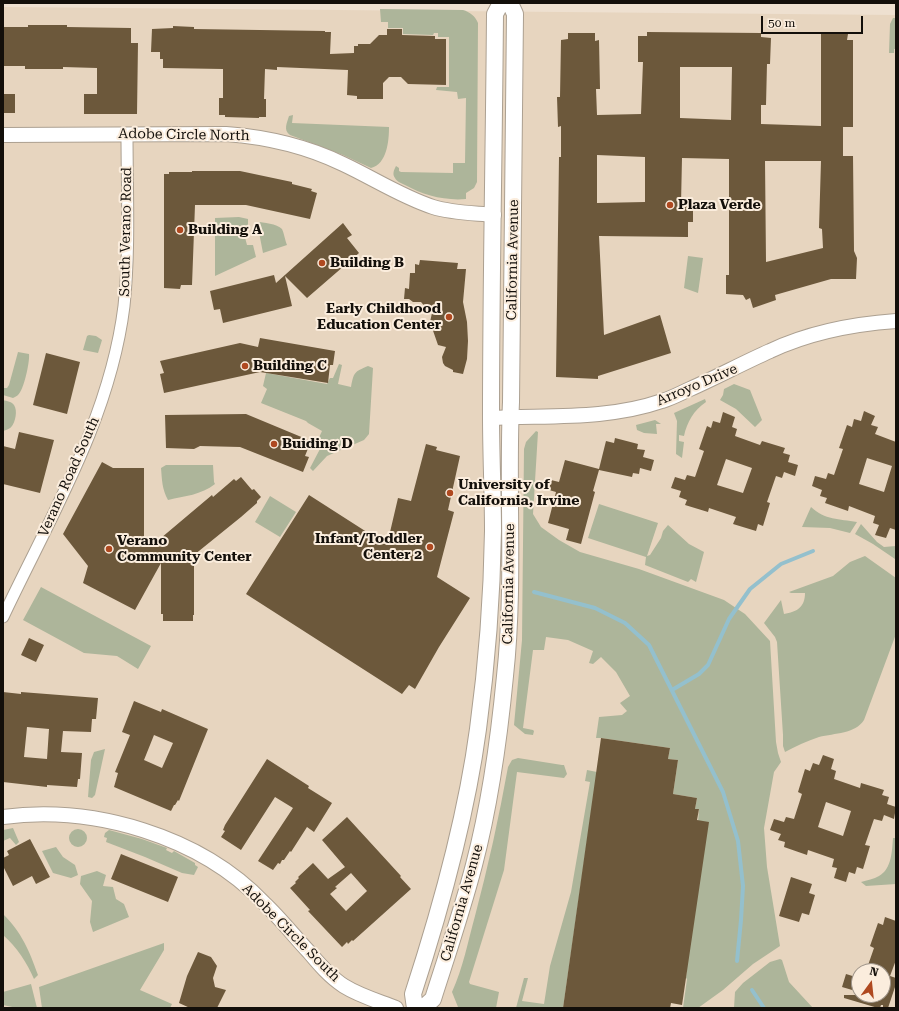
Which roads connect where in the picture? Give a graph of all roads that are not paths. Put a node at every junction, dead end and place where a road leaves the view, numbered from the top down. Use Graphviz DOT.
graph roads {
  1 [pos="501,3"];
  2 [pos="510,3"];
  3 [pos="3,134"];
  4 [pos="127,134"];
  5 [pos="494,215"];
  6 [pos="513,302"];
  7 [pos="896,321"];
  8 [pos="120,330"];
  9 [pos="511,417"];
  10 [pos="491,418"];
  11 [pos="3,618"];
  12 [pos="3,817"];
  13 [pos="396,1008"];
  14 [pos="415,1008"];
  15 [pos="423,1008"];
  1 -- 5 [label="main road, California Avenue"];
  2 -- 6 [label="main road, California Avenue"];
  3 -- 4 [label="street, Adobe Circle North"];
  4 -- 5 [label="street, Adobe Circle North"];
  4 -- 8 [label="street, South Verano Road"];
  5 -- 6 [label="main road"];
  5 -- 10 [label="main road, California Avenue"];
  6 -- 9 [label="main road, California Avenue"];
  7 -- 9 [label="street, Arroyo Drive"];
  8 -- 11 [label="street, Verano Road South"];
  9 -- 10 [label="street, Arroyo Drive"];
  9 -- 15 [label="main road, California Avenue"];
  10 -- 14 [label="main road, California Avenue"];
  12 -- 13 [label="street, Adobe Circle South"];
}
